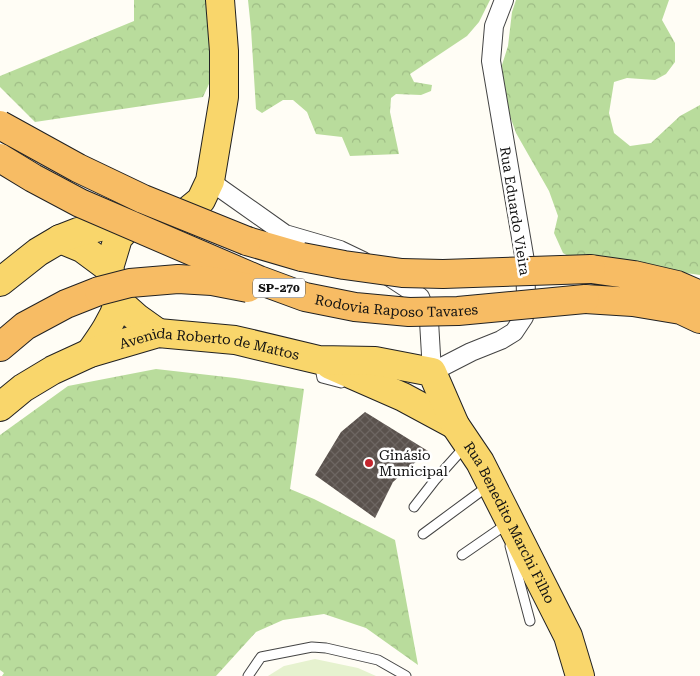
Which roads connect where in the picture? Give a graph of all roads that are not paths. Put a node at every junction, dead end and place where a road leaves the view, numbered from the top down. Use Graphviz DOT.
graph roads {
  1 [pos="220,0"];
  2 [pos="504,0"];
  3 [pos="0,125"];
  4 [pos="0,158"];
  5 [pos="210,181"];
  6 [pos="134,219"];
  7 [pos="60,239"];
  8 [pos="0,282"];
  9 [pos="109,287"];
  10 [pos="700,295"];
  11 [pos="305,298"];
  12 [pos="700,319"];
  13 [pos="158,333"];
  14 [pos="0,347"];
  15 [pos="90,353"];
  16 [pos="319,360"];
  17 [pos="432,372"];
  18 [pos="0,407"];
  19 [pos="453,441"];
  20 [pos="414,507"];
  21 [pos="504,526"];
  22 [pos="423,534"];
  23 [pos="462,555"];
  24 [pos="530,621"];
  25 [pos="248,676"];
  26 [pos="406,676"];
  27 [pos="580,676"];
  1 -- 5 [label="main road"];
  2 -- 17 [label="street, Rua Eduardo Vieira"];
  3 -- 10 [label="highway, SP-270, bridge"];
  4 -- 11 [label="highway, Rodovia Raposo Tavares / SP-270, bridge"];
  5 -- 6 [label="main road"];
  5 -- 17 [label="street"];
  6 -- 7 [label="main road"];
  6 -- 9 [label="main road"];
  7 -- 8 [label="main road"];
  7 -- 9 [label="main road"];
  9 -- 11 [label="highway, bridge"];
  9 -- 13 [label="main road"];
  9 -- 14 [label="highway"];
  9 -- 15 [label="main road"];
  11 -- 12 [label="highway, Rodovia Raposo Tavares / SP-270, bridge"];
  13 -- 15 [label="main road, Avenida Roberto de Mattos"];
  13 -- 16 [label="main road, Avenida Roberto de Mattos"];
  15 -- 18 [label="main road, Avenida Roberto de Mattos"];
  16 -- 17 [label="main road, Avenida Roberto de Mattos"];
  16 -- 19 [label="main road"];
  17 -- 19 [label="main road, Rua Benedito Marchi Filho"];
  19 -- 20 [label="lane"];
  19 -- 27 [label="main road, Rua Benedito Marchi Filho"];
  21 -- 22 [label="lane"];
  21 -- 23 [label="lane"];
  21 -- 24 [label="lane"];
  25 -- 26 [label="lane"];
}
